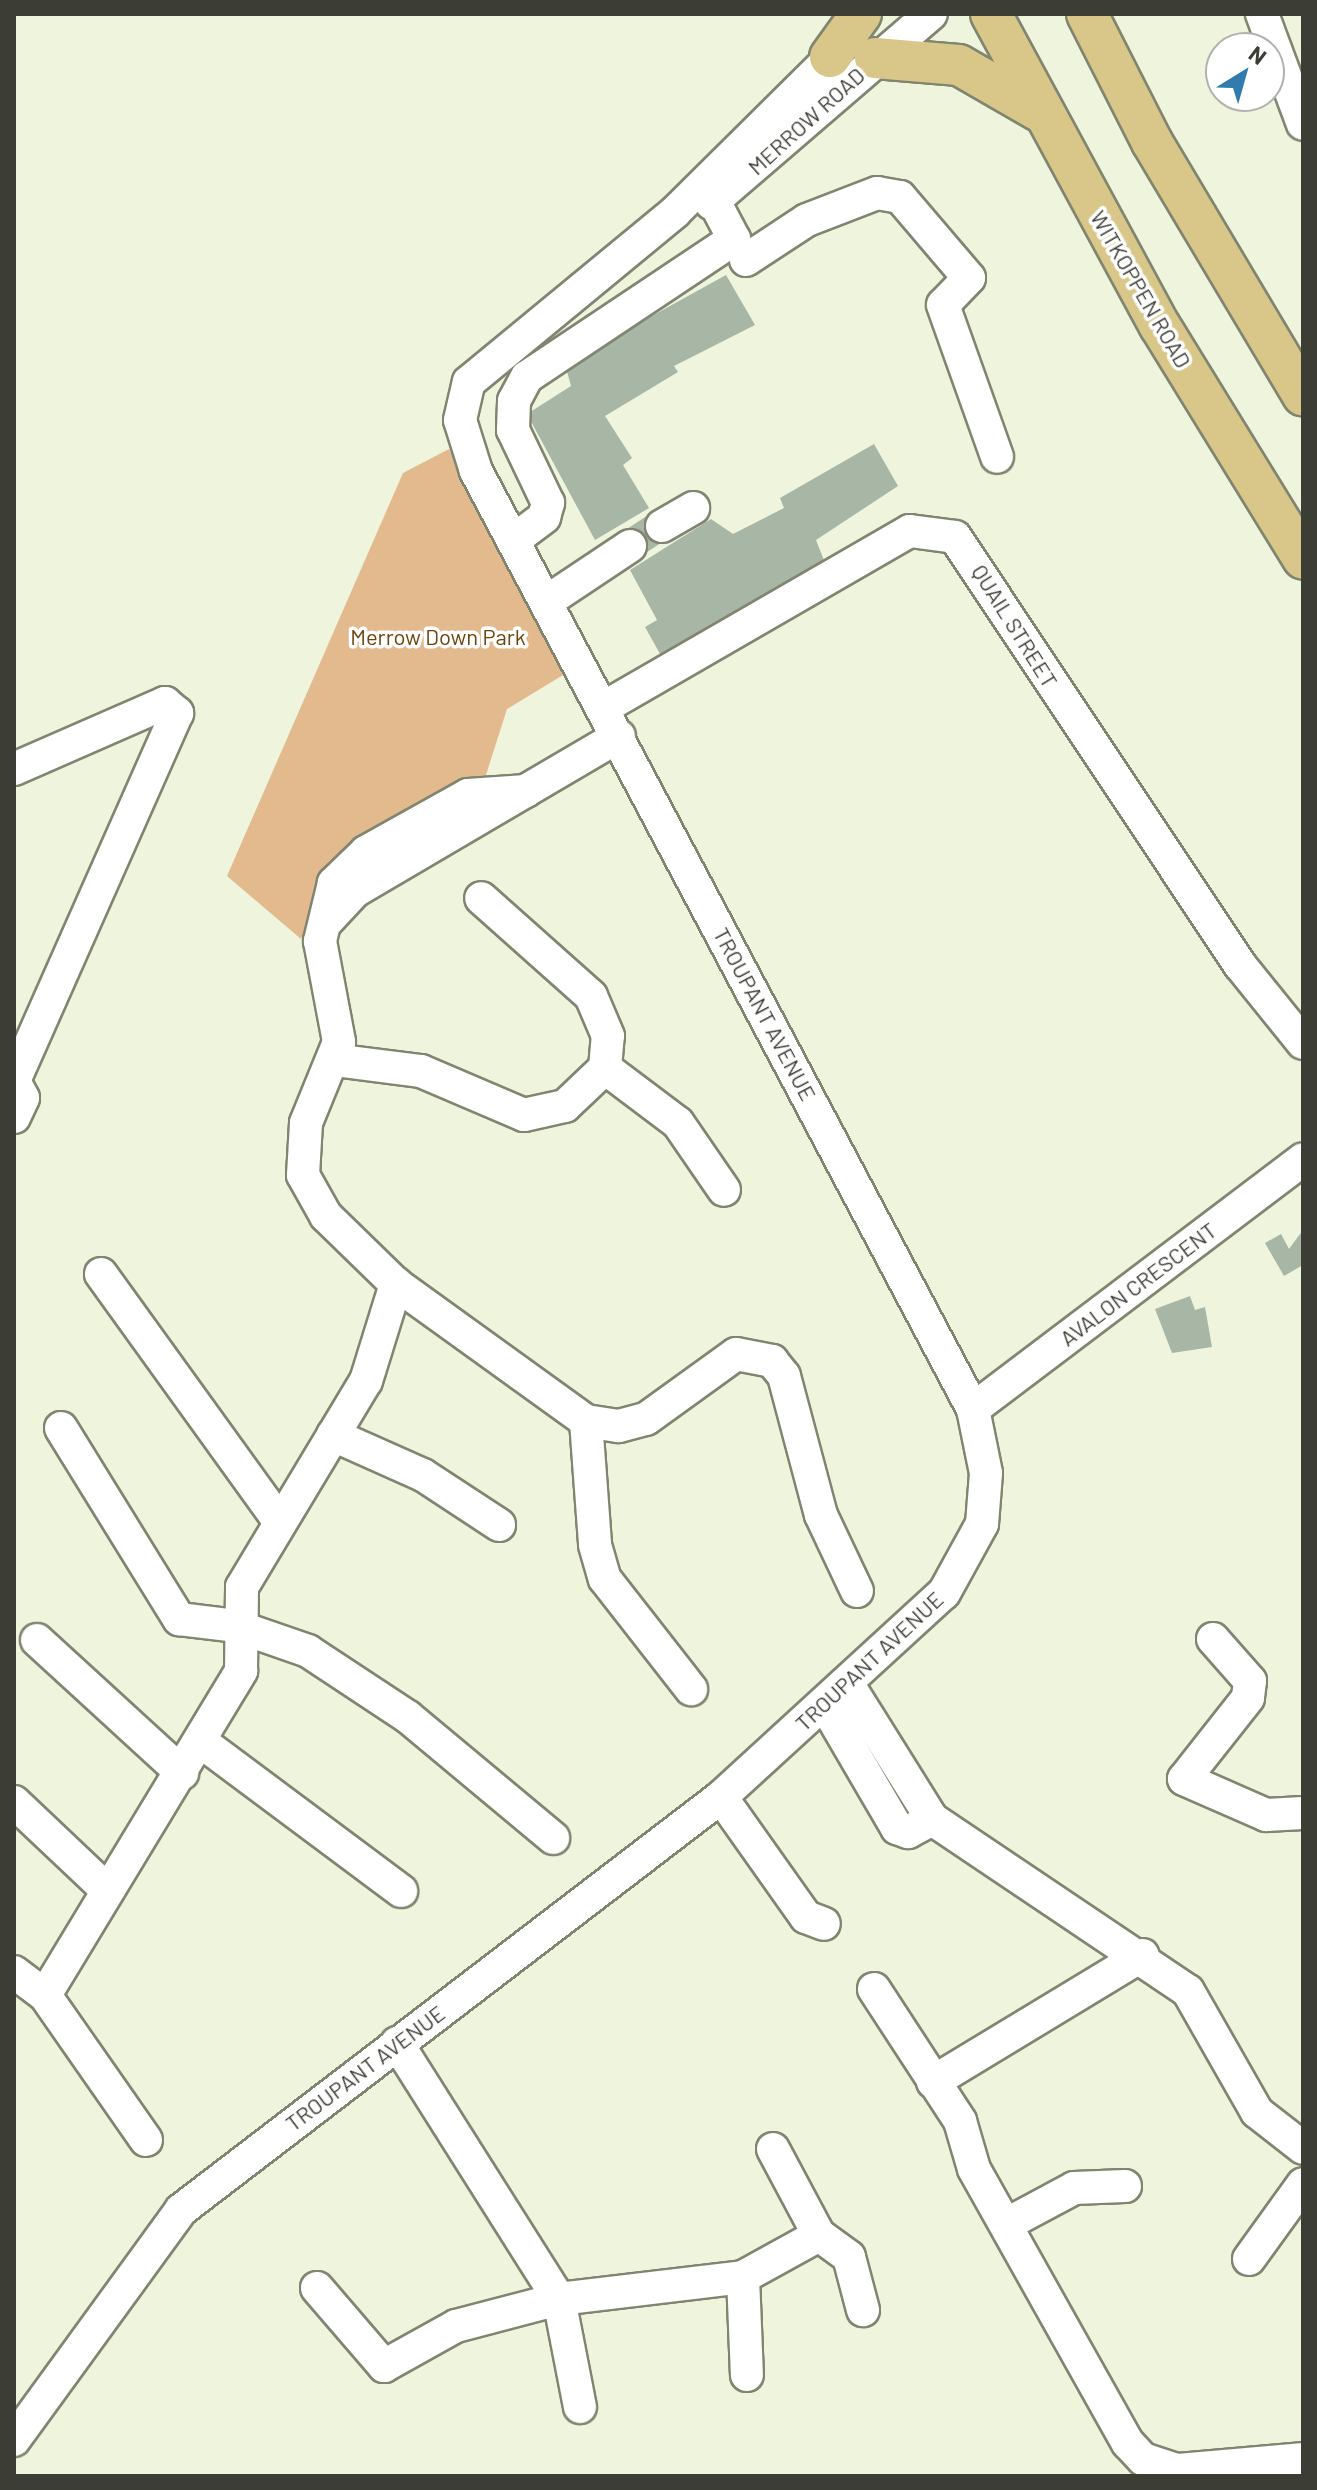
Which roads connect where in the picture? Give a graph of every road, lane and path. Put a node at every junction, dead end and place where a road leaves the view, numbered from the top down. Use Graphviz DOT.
graph roads {
  1 [pos="861,14"];
  2 [pos="877,14"];
  3 [pos="931,14"];
  4 [pos="991,14"];
  5 [pos="1087,14"];
  6 [pos="1262,14"];
  7 [pos="830,57"];
  8 [pos="875,58"];
  9 [pos="1039,111"];
  10 [pos="1303,124"];
  11 [pos="712,193"];
  12 [pos="746,260"];
  13 [pos="507,350"];
  14 [pos="527,377"];
  15 [pos="469,382"];
  16 [pos="1303,395"];
  17 [pos="997,457"];
  18 [pos="693,508"];
  19 [pos="662,526"];
  20 [pos="514,540"];
  21 [pos="630,546"];
  22 [pos="1303,558"];
  23 [pos="546,602"];
  24 [pos="603,708"];
  25 [pos="619,736"];
  26 [pos="14,769"];
  27 [pos="481,898"];
  28 [pos="1303,1043"];
  29 [pos="334,1060"];
  30 [pos="605,1068"];
  31 [pos="14,1081"];
  32 [pos="14,1117"];
  33 [pos="1303,1159"];
  34 [pos="724,1190"];
  35 [pos="101,1274"];
  36 [pos="396,1284"];
  37 [pos="973,1409"];
  38 [pos="586,1421"];
  39 [pos="61,1428"];
  40 [pos="333,1435"];
  41 [pos="277,1518"];
  42 [pos="499,1525"];
  43 [pos="857,1591"];
  44 [pos="236,1626"];
  45 [pos="1213,1639"];
  46 [pos="37,1640"];
  47 [pos="691,1689"];
  48 [pos="836,1693"];
  49 [pos="200,1741"];
  50 [pos="182,1773"];
  51 [pos="721,1797"];
  52 [pos="14,1802"];
  53 [pos="1303,1813"];
  54 [pos="553,1838"];
  55 [pos="108,1891"];
  56 [pos="401,1891"];
  57 [pos="824,1924"];
  58 [pos="1143,1955"];
  59 [pos="14,1972"];
  60 [pos="874,1989"];
  61 [pos="45,1995"];
  62 [pos="397,2043"];
  63 [pos="933,2082"];
  64 [pos="146,2140"];
  65 [pos="1303,2148"];
  66 [pos="773,2149"];
  67 [pos="1303,2184"];
  68 [pos="1125,2186"];
  69 [pos="1007,2224"];
  70 [pos="819,2235"];
  71 [pos="1249,2259"];
  72 [pos="743,2277"];
  73 [pos="317,2288"];
  74 [pos="559,2299"];
  75 [pos="863,2310"];
  76 [pos="747,2375"];
  77 [pos="580,2407"];
  78 [pos="14,2440"];
  79 [pos="1303,2459"];
  1 -- 7 [label="main road"];
  2 -- 7 [label="street, MERROW ROAD"];
  3 -- 8 [label="street, MERROW ROAD"];
  4 -- 9 [label="main road, WITKOPPEN ROAD"];
  5 -- 16 [label="main road"];
  6 -- 10 [label="street"];
  7 -- 11 [label="street, MERROW ROAD"];
  8 -- 9 [label="main road"];
  8 -- 11 [label="street, MERROW ROAD"];
  9 -- 22 [label="main road, WITKOPPEN ROAD"];
  11 -- 13 [label="street, MERROW ROAD"];
  11 -- 14 [label="street"];
  12 -- 17 [label="street"];
  13 -- 14 [label="street"];
  13 -- 15 [label="street, MERROW ROAD"];
  14 -- 20 [label="street"];
  15 -- 20 [label="street, TROUPANT AVENUE"];
  18 -- 19 [label="street"];
  20 -- 23 [label="street, TROUPANT AVENUE"];
  21 -- 23 [label="street"];
  23 -- 24 [label="street, TROUPANT AVENUE"];
  24 -- 25 [label="street, TROUPANT AVENUE"];
  24 -- 28 [label="street, QUAIL STREET"];
  25 -- 29 [label="street"];
  25 -- 37 [label="street, TROUPANT AVENUE"];
  26 -- 31 [label="street"];
  27 -- 30 [label="street"];
  29 -- 30 [label="street"];
  29 -- 36 [label="street"];
  30 -- 34 [label="street"];
  31 -- 32 [label="street"];
  33 -- 37 [label="street, AVALON CRESCENT"];
  35 -- 41 [label="street"];
  36 -- 38 [label="street"];
  36 -- 40 [label="street"];
  37 -- 48 [label="street, TROUPANT AVENUE"];
  38 -- 43 [label="street"];
  38 -- 47 [label="street"];
  39 -- 44 [label="street"];
  40 -- 41 [label="street"];
  40 -- 42 [label="street"];
  41 -- 44 [label="street"];
  44 -- 49 [label="street"];
  44 -- 54 [label="street"];
  45 -- 53 [label="street"];
  46 -- 50 [label="street"];
  48 -- 51 [label="street, TROUPANT AVENUE"];
  48 -- 58 [label="street"];
  49 -- 50 [label="street"];
  49 -- 56 [label="street"];
  50 -- 55 [label="street"];
  51 -- 57 [label="street"];
  51 -- 62 [label="street, TROUPANT AVENUE"];
  52 -- 55 [label="street"];
  55 -- 61 [label="street"];
  58 -- 63 [label="street"];
  58 -- 65 [label="street"];
  59 -- 61 [label="street"];
  60 -- 63 [label="street"];
  61 -- 64 [label="street"];
  62 -- 74 [label="street"];
  62 -- 78 [label="street, TROUPANT AVENUE"];
  63 -- 69 [label="street"];
  66 -- 70 [label="street"];
  67 -- 71 [label="street"];
  68 -- 69 [label="street"];
  69 -- 79 [label="street"];
  70 -- 72 [label="street"];
  70 -- 75 [label="street"];
  72 -- 74 [label="street"];
  72 -- 76 [label="street"];
  73 -- 74 [label="street"];
  74 -- 77 [label="street"];
}
